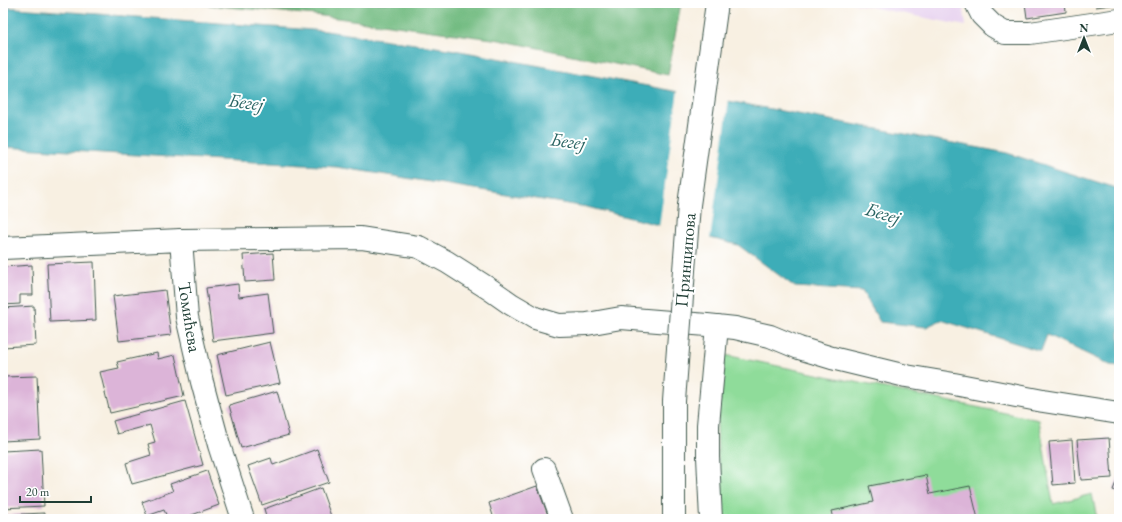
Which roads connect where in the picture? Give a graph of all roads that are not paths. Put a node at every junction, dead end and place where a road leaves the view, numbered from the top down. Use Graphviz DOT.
graph roads {
  1 [pos="717,3"];
  2 [pos="979,9"];
  3 [pos="1119,20"];
  4 [pos="181,240"];
  5 [pos="3,248"];
  6 [pos="717,326"];
  7 [pos="1119,413"];
  8 [pos="544,468"];
  9 [pos="243,519"];
  10 [pos="562,519"];
  11 [pos="674,519"];
  12 [pos="711,519"];
  1 -- 11 [label="street, Принципова, bridge"];
  2 -- 3 [label="street"];
  4 -- 5 [label="street"];
  4 -- 6 [label="street"];
  4 -- 9 [label="street, Томићева"];
  6 -- 7 [label="street"];
  6 -- 12 [label="street"];
  8 -- 10 [label="street"];
}
